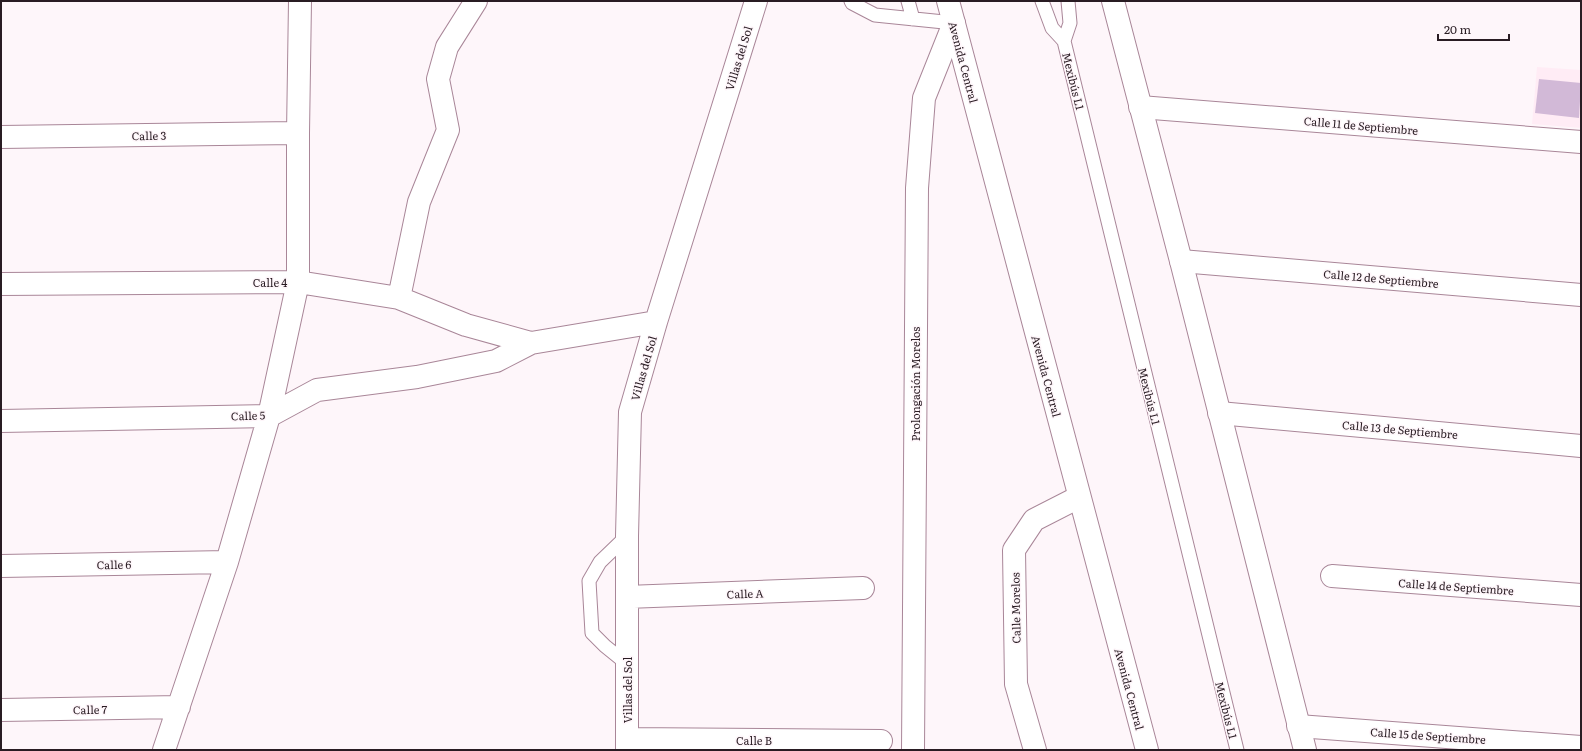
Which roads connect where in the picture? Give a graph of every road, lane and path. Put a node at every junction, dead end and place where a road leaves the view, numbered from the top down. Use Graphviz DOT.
graph roads {
  1 [pos="300,1"];
  2 [pos="476,1"];
  3 [pos="756,1"];
  4 [pos="850,1"];
  5 [pos="908,1"];
  6 [pos="948,1"];
  7 [pos="1042,1"];
  8 [pos="1068,1"];
  9 [pos="1113,1"];
  10 [pos="913,19"];
  11 [pos="954,23"];
  12 [pos="1064,41"];
  13 [pos="1140,107"];
  14 [pos="298,134"];
  15 [pos="1,137"];
  16 [pos="1581,142"];
  17 [pos="1181,261"];
  18 [pos="298,282"];
  19 [pos="1,284"];
  20 [pos="1581,295"];
  21 [pos="399,298"];
  22 [pos="656,322"];
  23 [pos="531,342"];
  24 [pos="1219,413"];
  25 [pos="269,416"];
  26 [pos="1,421"];
  27 [pos="1581,446"];
  28 [pos="1079,497"];
  29 [pos="626,536"];
  30 [pos="227,562"];
  31 [pos="1,566"];
  32 [pos="1332,576"];
  33 [pos="863,588"];
  34 [pos="1581,595"];
  35 [pos="627,597"];
  36 [pos="626,663"];
  37 [pos="179,707"];
  38 [pos="1,710"];
  39 [pos="1298,726"];
  40 [pos="881,741"];
  41 [pos="627,744"];
  42 [pos="1581,747"];
  43 [pos="164,750"];
  44 [pos="913,750"];
  45 [pos="1035,750"];
  46 [pos="1147,750"];
  47 [pos="1237,750"];
  48 [pos="1305,750"];
  1 -- 14 [label="main road"];
  2 -- 21 [label="main road"];
  3 -- 22 [label="main road, Villas del Sol"];
  4 -- 10 [label="lane"];
  5 -- 10 [label="lane"];
  6 -- 11 [label="main road, Avenida Central"];
  7 -- 12 [label="lane, Mexibús L1"];
  8 -- 12 [label="lane, Mexibús L1"];
  9 -- 13 [label="main road"];
  10 -- 11 [label="lane"];
  11 -- 28 [label="main road, Avenida Central"];
  11 -- 44 [label="main road, Prolongación Morelos"];
  12 -- 47 [label="lane, Mexibús L1"];
  13 -- 16 [label="main road, Calle 11 de Septiembre"];
  13 -- 17 [label="main road"];
  14 -- 15 [label="main road, Calle 3"];
  14 -- 18 [label="main road"];
  17 -- 20 [label="main road, Calle 12 de Septiembre"];
  17 -- 24 [label="main road"];
  18 -- 19 [label="main road, Calle 4"];
  18 -- 21 [label="main road, Calle 4"];
  18 -- 25 [label="main road"];
  21 -- 23 [label="main road, Calle 4"];
  22 -- 23 [label="main road"];
  22 -- 29 [label="main road, Villas del Sol"];
  23 -- 25 [label="main road, Calle 5"];
  24 -- 27 [label="main road, Calle 13 de Septiembre"];
  24 -- 39 [label="main road"];
  25 -- 26 [label="main road, Calle 5"];
  25 -- 30 [label="main road"];
  28 -- 45 [label="main road, Calle Morelos"];
  28 -- 46 [label="main road, Avenida Central"];
  29 -- 35 [label="main road, Villas del Sol"];
  29 -- 36 [label="lane"];
  30 -- 31 [label="main road, Calle 6"];
  30 -- 37 [label="main road"];
  32 -- 34 [label="main road, Calle 14 de Septiembre"];
  33 -- 35 [label="main road, Calle A"];
  35 -- 36 [label="main road, Villas del Sol"];
  36 -- 41 [label="main road, Villas del Sol"];
  37 -- 38 [label="main road, Calle 7"];
  37 -- 43 [label="main road"];
  39 -- 42 [label="main road, Calle 15 de Septiembre"];
  39 -- 48 [label="main road"];
  40 -- 41 [label="main road, Calle B"];
}
